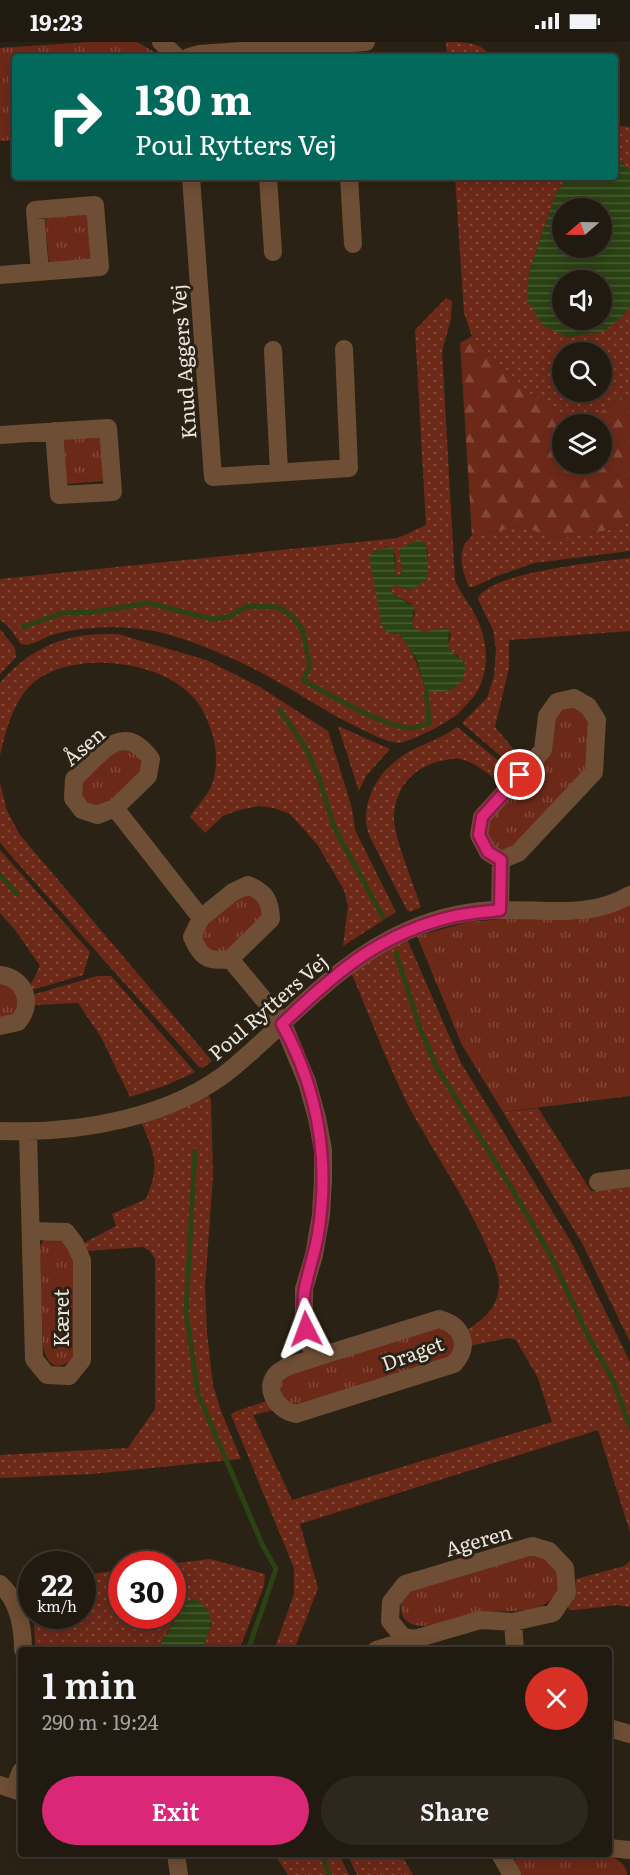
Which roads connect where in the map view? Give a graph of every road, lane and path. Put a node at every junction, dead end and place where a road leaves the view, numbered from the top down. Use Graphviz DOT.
graph roads {
  1 [pos="161,42"];
  2 [pos="366,42"];
  3 [pos="196,51"];
  4 [pos="261,53"];
  5 [pos="174,54"];
  6 [pos="191,180"];
  7 [pos="268,180"];
  8 [pos="349,180"];
  9 [pos="353,244"];
  10 [pos="273,252"];
  11 [pos="40,272"];
  12 [pos="0,275"];
  13 [pos="344,349"];
  14 [pos="273,350"];
  15 [pos="54,431"];
  16 [pos="0,435"];
  17 [pos="279,472"];
  18 [pos="115,808"];
  19 [pos="501,860"];
  20 [pos="630,895"];
  21 [pos="500,910"];
  22 [pos="201,918"];
  23 [pos="230,959"];
  24 [pos="0,975"];
  25 [pos="282,1024"];
  26 [pos="0,1026"];
  27 [pos="0,1131"];
  28 [pos="28,1132"];
  29 [pos="630,1178"];
  30 [pos="597,1182"];
  31 [pos="32,1231"];
  32 [pos="314,1358"];
  33 [pos="0,1584"];
  34 [pos="513,1622"];
  35 [pos="403,1637"];
  36 [pos="23,1647"];
  37 [pos="386,1647"];
  38 [pos="515,1647"];
  39 [pos="612,1729"];
  40 [pos="630,1734"];
  41 [pos="612,1848"];
  42 [pos="630,1850"];
  43 [pos="176,1857"];
  44 [pos="502,1857"];
  45 [pos="179,1875"];
  46 [pos="512,1875"];
  1 -- 5 [label="street"];
  2 -- 4 [label="street"];
  3 -- 4 [label="street"];
  6 -- 17 [label="street, Knud Aggers Vej"];
  7 -- 10 [label="street"];
  8 -- 9 [label="street"];
  11 -- 11 [label="street"];
  11 -- 12 [label="street"];
  13 -- 17 [label="street, Knud Aggers Vej"];
  14 -- 17 [label="street"];
  15 -- 15 [label="street"];
  15 -- 16 [label="street"];
  18 -- 18 [label="street, Åsen"];
  18 -- 22 [label="street"];
  19 -- 19 [label="street"];
  19 -- 21 [label="street"];
  20 -- 21 [label="street, Poul Rytters Vej"];
  21 -- 25 [label="street, Poul Rytters Vej"];
  22 -- 23 [label="street"];
  22 -- 23 [label="street"];
  23 -- 25 [label="street"];
  24 -- 26 [label="street"];
  25 -- 28 [label="street, Poul Rytters Vej"];
  25 -- 32 [label="street"];
  27 -- 28 [label="street, Poul Rytters Vej"];
  28 -- 31 [label="street, Kæret"];
  29 -- 30 [label="street"];
  31 -- 31 [label="street, Kæret"];
  32 -- 32 [label="street, Draget"];
  33 -- 36 [label="street"];
  34 -- 35 [label="street, Ageren"];
  34 -- 35 [label="street, Ageren"];
  34 -- 38 [label="street"];
  35 -- 37 [label="street, Ageren"];
  39 -- 40 [label="street"];
  41 -- 42 [label="street"];
  43 -- 45 [label="street"];
  44 -- 46 [label="street"];
}
